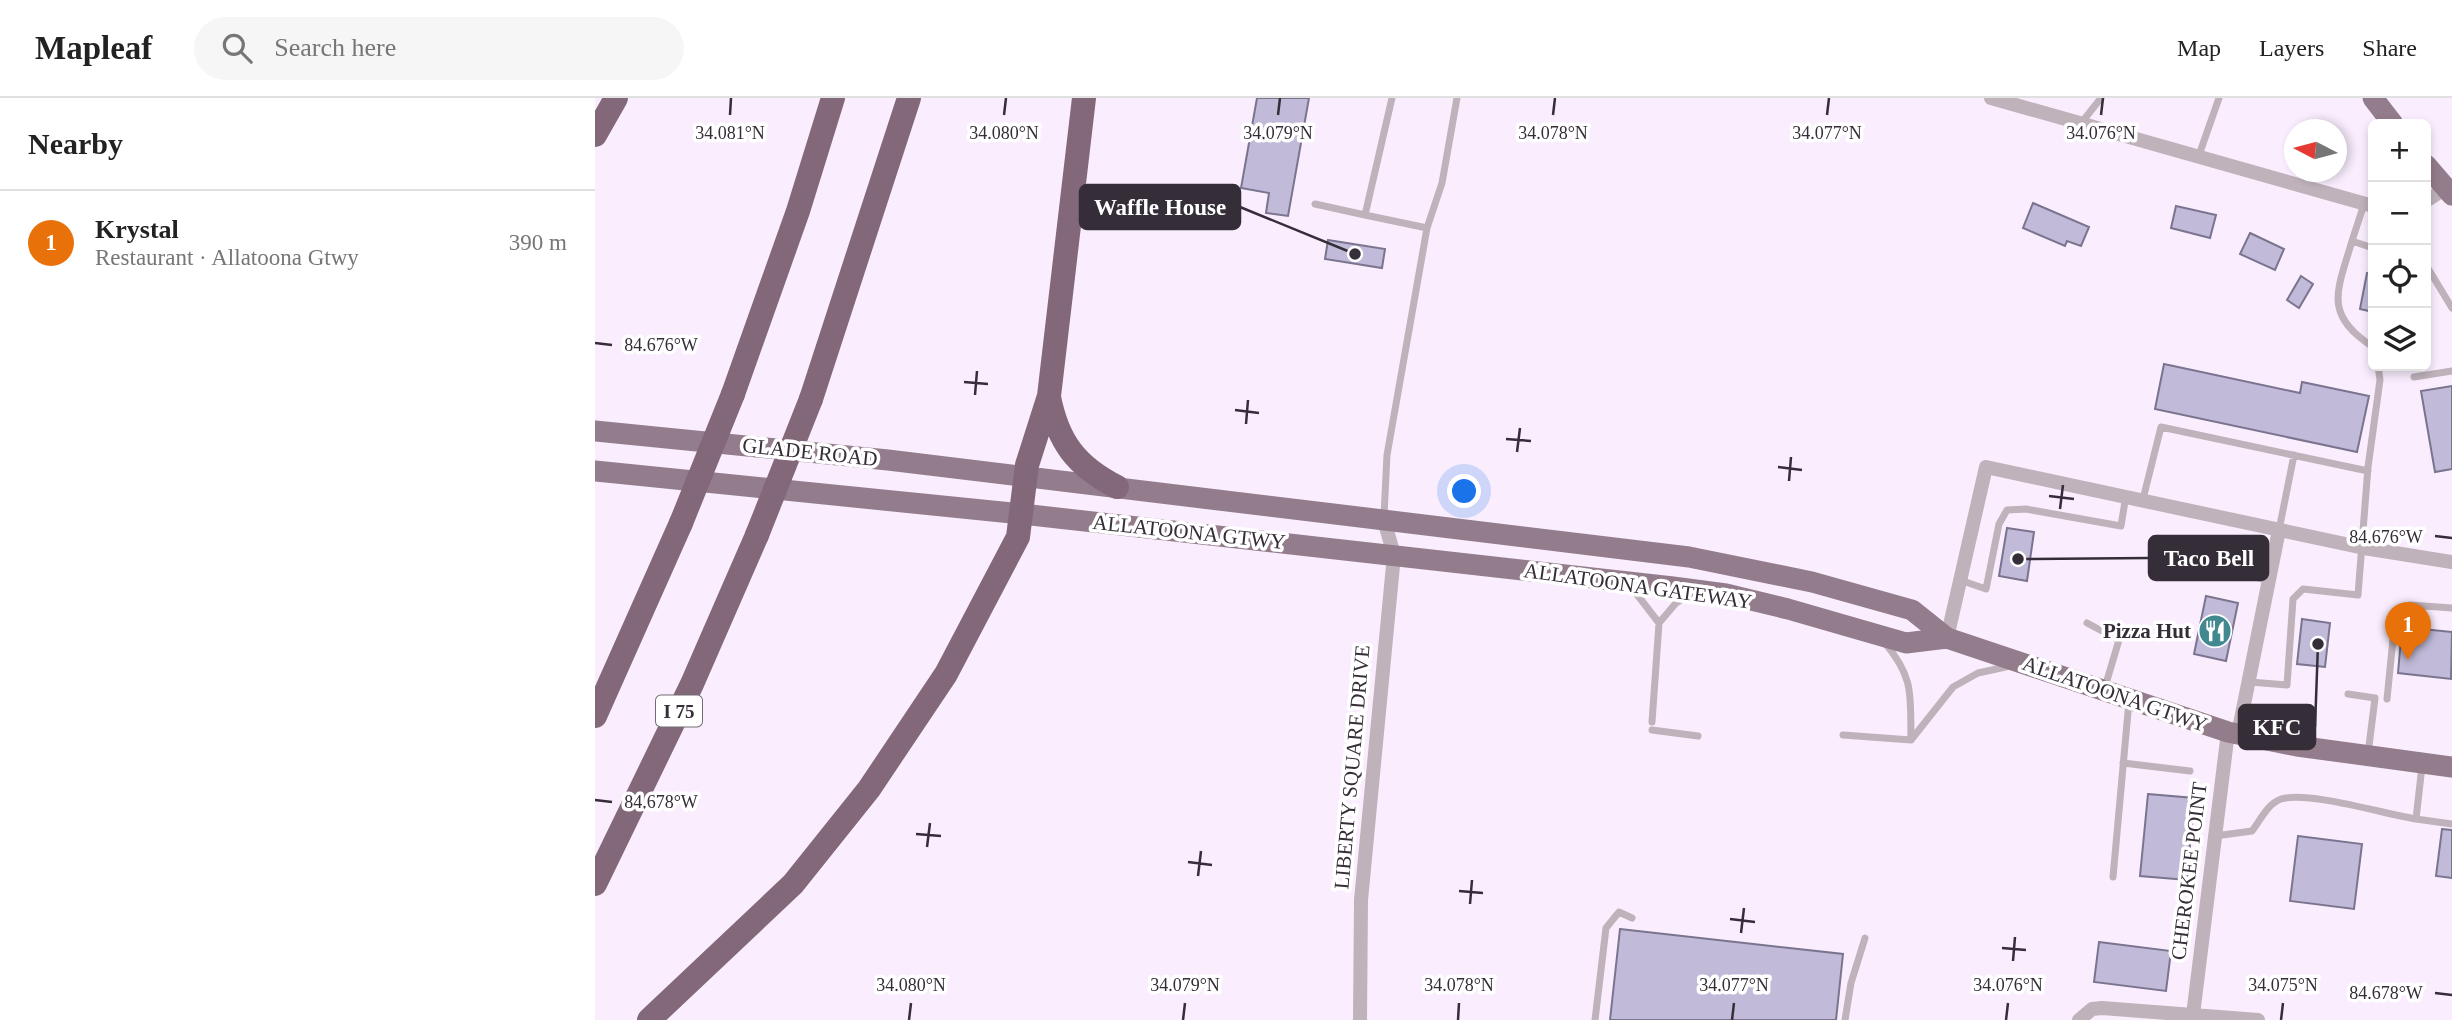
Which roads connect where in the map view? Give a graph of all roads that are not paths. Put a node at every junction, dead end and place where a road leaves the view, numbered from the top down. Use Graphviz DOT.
graph roads {
  1 [pos="616,98"];
  2 [pos="833,98"];
  3 [pos="909,98"];
  4 [pos="1084,98"];
  5 [pos="1392,98"];
  6 [pos="1457,98"];
  7 [pos="1991,98"];
  8 [pos="2101,98"];
  9 [pos="2219,98"];
  10 [pos="2373,98"];
  11 [pos="2389,119"];
  12 [pos="2082,122"];
  13 [pos="595,135"];
  14 [pos="2199,155"];
  15 [pos="2431,171"];
  16 [pos="2449,191"];
  17 [pos="2431,199"];
  18 [pos="1315,204"];
  19 [pos="2368,205"];
  20 [pos="2368,207"];
  21 [pos="1365,215"];
  22 [pos="1427,228"];
  23 [pos="2352,241"];
  24 [pos="2368,246"];
  25 [pos="2431,273"];
  26 [pos="2452,308"];
  27 [pos="2368,344"];
  28 [pos="2379,371"];
  29 [pos="2452,371"];
  30 [pos="2414,377"];
  31 [pos="1049,396"];
  32 [pos="595,431"];
  33 [pos="2294,456"];
  34 [pos="595,471"];
  35 [pos="2368,471"];
  36 [pos="1025,477"];
  37 [pos="1117,487"];
  38 [pos="2126,495"];
  39 [pos="2143,499"];
  40 [pos="1022,514"];
  41 [pos="1384,520"];
  42 [pos="2279,530"];
  43 [pos="2364,548"];
  44 [pos="1356,551"];
  45 [pos="1394,555"];
  46 [pos="2452,562"];
  47 [pos="2210,569"];
  48 [pos="1960,579"];
  49 [pos="2271,580"];
  50 [pos="1623,581"];
  51 [pos="1700,591"];
  52 [pos="2452,608"];
  53 [pos="1659,623"];
  54 [pos="2087,623"];
  55 [pos="1878,635"];
  56 [pos="1947,638"];
  57 [pos="2024,664"];
  58 [pos="2250,682"];
  59 [pos="2104,691"];
  60 [pos="2349,694"];
  61 [pos="2388,699"];
  62 [pos="2129,700"];
  63 [pos="595,716"];
  64 [pos="2233,733"];
  65 [pos="1843,735"];
  66 [pos="1699,736"];
  67 [pos="1911,740"];
  68 [pos="2368,756"];
  69 [pos="2123,763"];
  70 [pos="2423,763"];
  71 [pos="2452,767"];
  72 [pos="2190,771"];
  73 [pos="2416,820"];
  74 [pos="2452,824"];
  75 [pos="2215,836"];
  76 [pos="2113,877"];
  77 [pos="595,884"];
  78 [pos="1632,918"];
  79 [pos="1865,938"];
  80 [pos="2193,1016"];
  81 [pos="2081,1017"];
  82 [pos="649,1020"];
  83 [pos="1360,1020"];
  84 [pos="1595,1020"];
  85 [pos="1845,1020"];
  86 [pos="2258,1020"];
  1 -- 13 [label="highway"];
  2 -- 63 [label="highway, bridge"];
  3 -- 77 [label="highway, I 75, bridge"];
  4 -- 31 [label="highway"];
  5 -- 21 [label="lane"];
  6 -- 22 [label="lane"];
  7 -- 12 [label="street"];
  8 -- 12 [label="lane"];
  9 -- 14 [label="lane"];
  10 -- 11 [label="main road"];
  12 -- 14 [label="street"];
  14 -- 19 [label="street"];
  15 -- 16 [label="main road"];
  16 -- 17 [label="street"];
  18 -- 21 [label="lane"];
  20 -- 23 [label="lane"];
  21 -- 22 [label="lane"];
  22 -- 41 [label="lane"];
  23 -- 24 [label="lane"];
  23 -- 27 [label="lane"];
  25 -- 26 [label="lane"];
  28 -- 35 [label="lane"];
  29 -- 30 [label="lane"];
  31 -- 36 [label="highway"];
  31 -- 37 [label="highway"];
  32 -- 36 [label="main road, GLADE ROAD"];
  33 -- 35 [label="lane"];
  33 -- 39 [label="lane"];
  33 -- 42 [label="lane"];
  34 -- 40 [label="main road, GLADE ROAD"];
  35 -- 43 [label="lane"];
  36 -- 37 [label="main road"];
  36 -- 40 [label="highway"];
  37 -- 41 [label="main road"];
  38 -- 39 [label="street"];
  38 -- 48 [label="lane"];
  38 -- 48 [label="street"];
  39 -- 42 [label="street"];
  40 -- 44 [label="main road, ALLATOONA GTWY"];
  40 -- 82 [label="highway"];
  41 -- 45 [label="street, LIBERTY SQUARE DRIVE"];
  41 -- 56 [label="main road, ALLATOONA GATEWAY"];
  42 -- 43 [label="street"];
  42 -- 49 [label="street, CHEROKEE POINT"];
  43 -- 46 [label="street"];
  43 -- 58 [label="lane"];
  44 -- 45 [label="main road, ALLATOONA GATEWAY"];
  45 -- 50 [label="main road, ALLATOONA GATEWAY"];
  45 -- 83 [label="street, LIBERTY SQUARE DRIVE"];
  47 -- 49 [label="lane"];
  48 -- 56 [label="street"];
  49 -- 58 [label="street, CHEROKEE POINT"];
  50 -- 51 [label="main road, ALLATOONA GATEWAY"];
  50 -- 53 [label="lane"];
  51 -- 53 [label="lane"];
  51 -- 55 [label="main road, ALLATOONA GATEWAY"];
  52 -- 61 [label="lane"];
  53 -- 66 [label="lane"];
  54 -- 59 [label="lane"];
  55 -- 56 [label="main road, ALLATOONA GATEWAY"];
  55 -- 67 [label="lane"];
  56 -- 57 [label="main road, ALLATOONA GTWY"];
  57 -- 59 [label="main road, ALLATOONA GTWY"];
  57 -- 67 [label="lane"];
  58 -- 64 [label="street, CHEROKEE POINT"];
  59 -- 62 [label="main road, ALLATOONA GTWY"];
  60 -- 68 [label="lane"];
  62 -- 64 [label="main road, ALLATOONA GTWY"];
  62 -- 69 [label="lane"];
  64 -- 68 [label="main road, ALLATOONA GTWY"];
  64 -- 75 [label="street, CHEROKEE POINT"];
  65 -- 67 [label="lane"];
  68 -- 70 [label="main road, ALLATOONA GTWY"];
  69 -- 72 [label="lane"];
  69 -- 76 [label="lane"];
  70 -- 71 [label="main road, ALLATOONA GTWY"];
  70 -- 73 [label="lane"];
  73 -- 74 [label="lane"];
  73 -- 75 [label="lane"];
  75 -- 80 [label="street, CHEROKEE POINT"];
  78 -- 84 [label="lane"];
  79 -- 85 [label="lane"];
  80 -- 81 [label="street"];
  80 -- 86 [label="street"];
}
